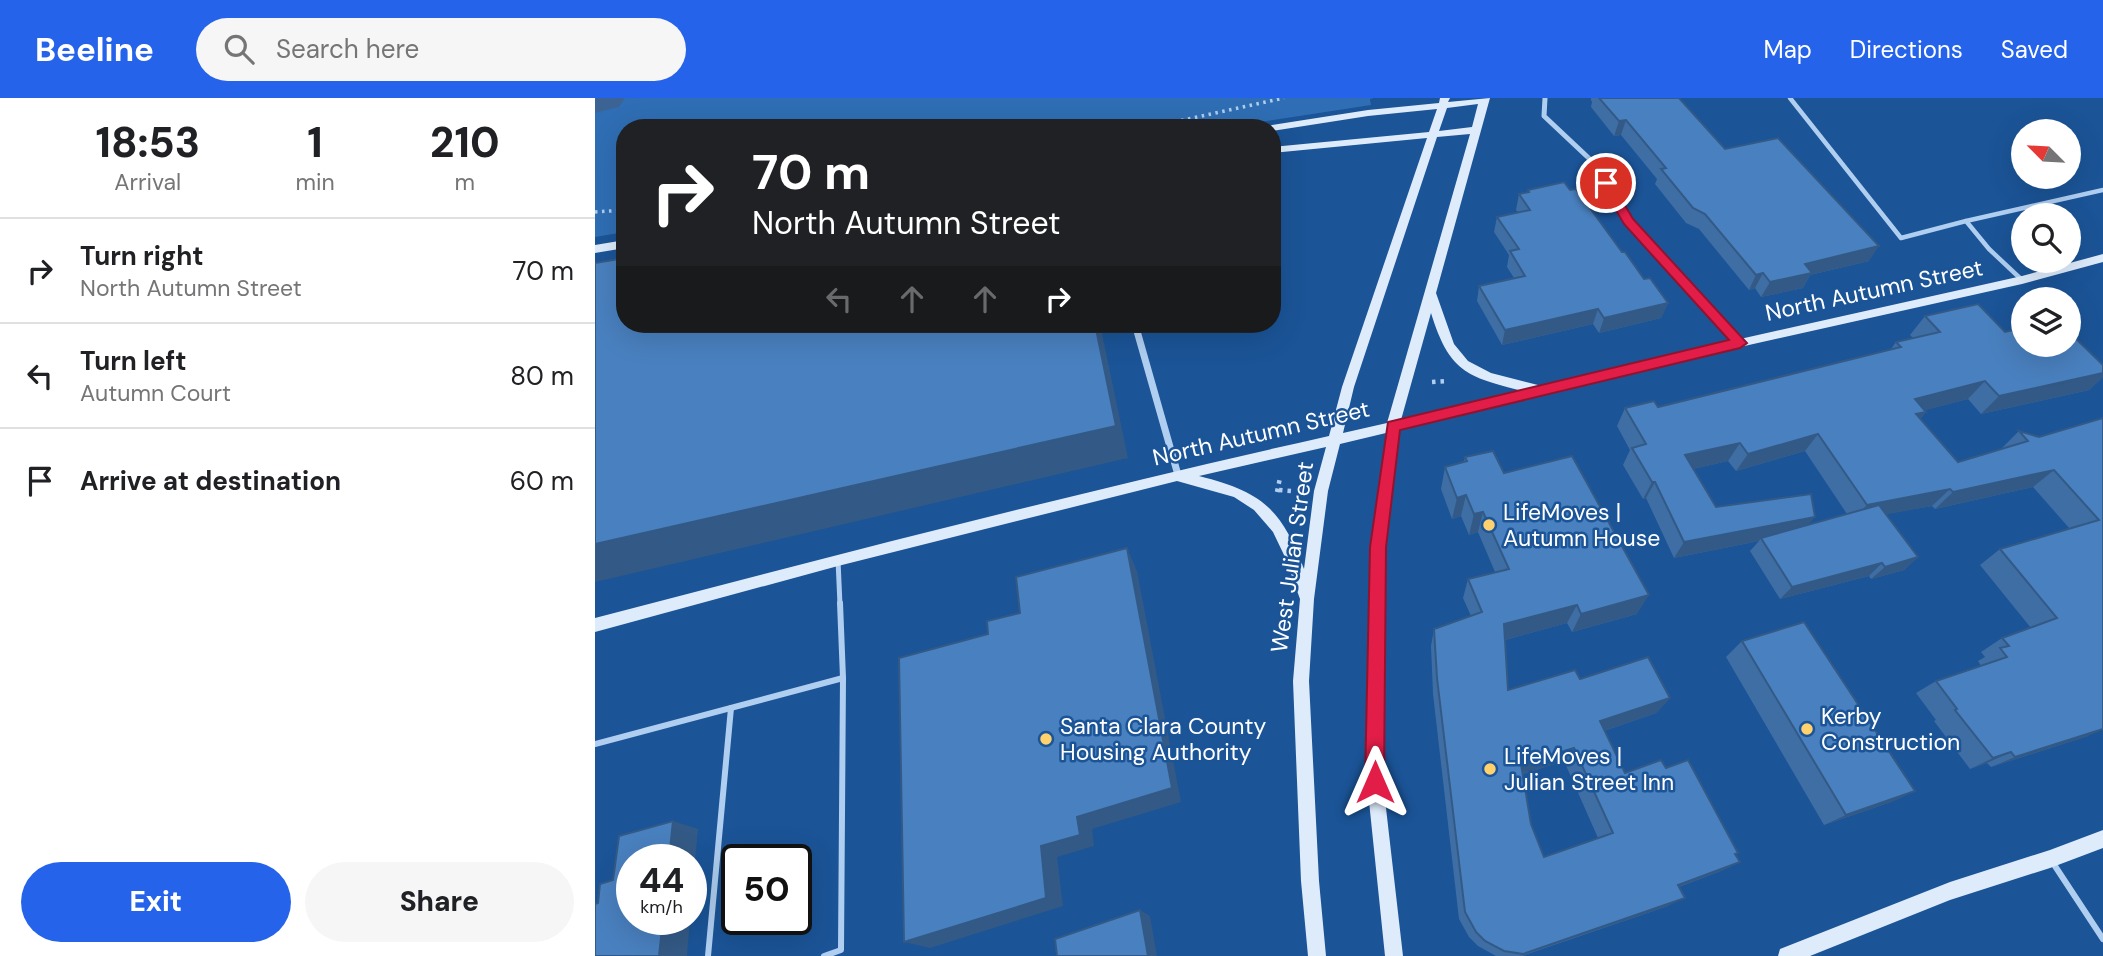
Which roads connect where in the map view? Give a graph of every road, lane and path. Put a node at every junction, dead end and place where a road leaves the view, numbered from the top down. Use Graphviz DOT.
graph roads {
  1 [pos="1284,98"];
  2 [pos="1545,98"];
  3 [pos="1790,98"];
  4 [pos="1485,100"];
  5 [pos="1443,102"];
  6 [pos="1196,119"];
  7 [pos="1281,127"];
  8 [pos="1476,130"];
  9 [pos="1433,134"];
  10 [pos="1281,148"];
  11 [pos="2103,190"];
  12 [pos="616,211"];
  13 [pos="595,212"];
  14 [pos="1966,221"];
  15 [pos="616,245"];
  16 [pos="595,248"];
  17 [pos="2103,258"];
  18 [pos="2022,280"];
  19 [pos="1430,293"];
  20 [pos="1138,333"];
  21 [pos="1740,343"];
  22 [pos="1432,382"];
  23 [pos="1445,390"];
  24 [pos="1539,390"];
  25 [pos="1393,426"];
  26 [pos="1334,438"];
  27 [pos="1178,475"];
  28 [pos="1280,478"];
  29 [pos="1291,491"];
  30 [pos="838,560"];
  31 [pos="1307,599"];
  32 [pos="595,625"];
  33 [pos="843,678"];
  34 [pos="731,708"];
  35 [pos="595,744"];
  36 [pos="2103,839"];
  37 [pos="2050,859"];
  38 [pos="2103,939"];
  39 [pos="708,956"];
  40 [pos="824,956"];
  41 [pos="1317,956"];
  42 [pos="1395,956"];
  43 [pos="1787,956"];
  1 -- 6 [label="path"];
  2 -- 21 [label="street"];
  3 -- 14 [label="lane"];
  4 -- 5 [label="main road"];
  4 -- 8 [label="main road"];
  5 -- 7 [label="main road"];
  5 -- 9 [label="main road, West Julian Street"];
  8 -- 9 [label="main road"];
  8 -- 19 [label="main road"];
  9 -- 10 [label="main road"];
  9 -- 26 [label="main road, West Julian Street"];
  11 -- 14 [label="lane"];
  12 -- 13 [label="path"];
  14 -- 18 [label="lane"];
  15 -- 16 [label="main road"];
  17 -- 18 [label="main road, North Autumn Street"];
  18 -- 21 [label="main road, North Autumn Street"];
  19 -- 24 [label="main road"];
  19 -- 25 [label="main road"];
  20 -- 27 [label="street"];
  21 -- 24 [label="main road, North Autumn Street"];
  22 -- 23 [label="path"];
  24 -- 25 [label="main road, North Autumn Street"];
  25 -- 26 [label="main road, North Autumn Street"];
  25 -- 42 [label="main road"];
  26 -- 27 [label="main road, North Autumn Street"];
  26 -- 31 [label="main road, West Julian Street"];
  27 -- 30 [label="main road, North Autumn Street"];
  27 -- 31 [label="main road"];
  28 -- 29 [label="path"];
  30 -- 32 [label="main road, North Autumn Street"];
  30 -- 33 [label="lane"];
  31 -- 41 [label="main road, West Julian Street"];
  33 -- 34 [label="lane"];
  33 -- 40 [label="lane"];
  34 -- 35 [label="lane"];
  34 -- 39 [label="lane"];
  36 -- 37 [label="main road"];
  37 -- 38 [label="lane"];
  37 -- 43 [label="main road"];
}
